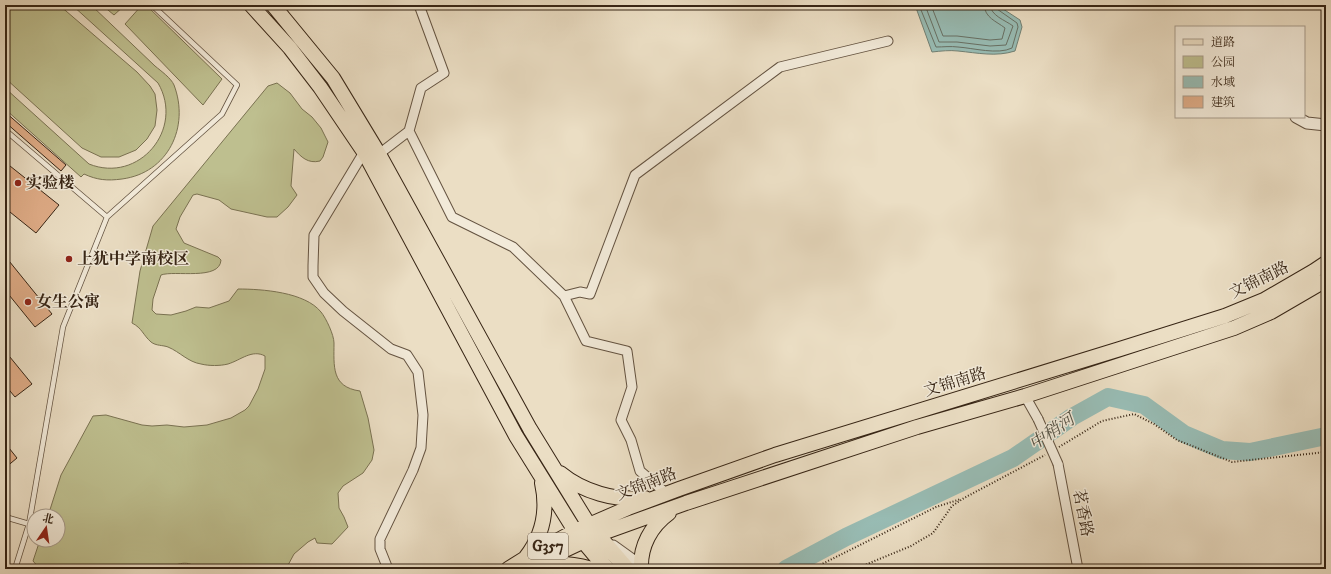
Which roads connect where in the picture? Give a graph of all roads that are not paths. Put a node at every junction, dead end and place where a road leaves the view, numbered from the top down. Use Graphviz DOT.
graph roads {
  1 [pos="152,5"];
  2 [pos="251,5"];
  3 [pos="273,5"];
  4 [pos="419,5"];
  5 [pos="888,41"];
  6 [pos="1298,118"];
  7 [pos="1326,125"];
  8 [pos="5,130"];
  9 [pos="409,131"];
  10 [pos="364,152"];
  11 [pos="379,154"];
  12 [pos="107,217"];
  13 [pos="1326,263"];
  14 [pos="1326,280"];
  15 [pos="564,296"];
  16 [pos="1025,396"];
  17 [pos="555,469"];
  18 [pos="538,471"];
  19 [pos="667,494"];
  20 [pos="686,503"];
  21 [pos="32,508"];
  22 [pos="5,517"];
  23 [pos="26,523"];
  24 [pos="586,533"];
  25 [pos="26,534"];
  26 [pos="526,565"];
  27 [pos="640,568"];
  28 [pos="15,569"];
  29 [pos="388,569"];
  30 [pos="508,569"];
  31 [pos="590,569"];
  32 [pos="596,569"];
  33 [pos="607,569"];
  34 [pos="1078,569"];
  1 -- 12 [label="lane"];
  2 -- 10 [label="main road"];
  3 -- 11 [label="main road"];
  4 -- 9 [label="street"];
  5 -- 15 [label="street"];
  6 -- 7 [label="street"];
  8 -- 12 [label="lane"];
  9 -- 11 [label="street"];
  9 -- 15 [label="street"];
  10 -- 18 [label="main road"];
  10 -- 29 [label="street"];
  11 -- 17 [label="main road"];
  12 -- 21 [label="lane"];
  13 -- 19 [label="main road, 文锦南路"];
  14 -- 16 [label="main road, 文锦南路"];
  15 -- 19 [label="street"];
  16 -- 20 [label="main road, 文锦南路"];
  16 -- 34 [label="street, 茗香路, bridge"];
  17 -- 19 [label="main road"];
  17 -- 24 [label="main road"];
  18 -- 24 [label="main road"];
  18 -- 26 [label="main road"];
  19 -- 24 [label="main road, 文锦南路"];
  20 -- 24 [label="main road, 文锦南路"];
  20 -- 27 [label="main road"];
  22 -- 23 [label="lane"];
  24 -- 26 [label="main road, G357"];
  24 -- 27 [label="highway"];
  24 -- 32 [label="street"];
  24 -- 33 [label="highway, G357"];
  25 -- 28 [label="lane"];
  26 -- 30 [label="main road, G357"];
  26 -- 31 [label="highway"];
}
